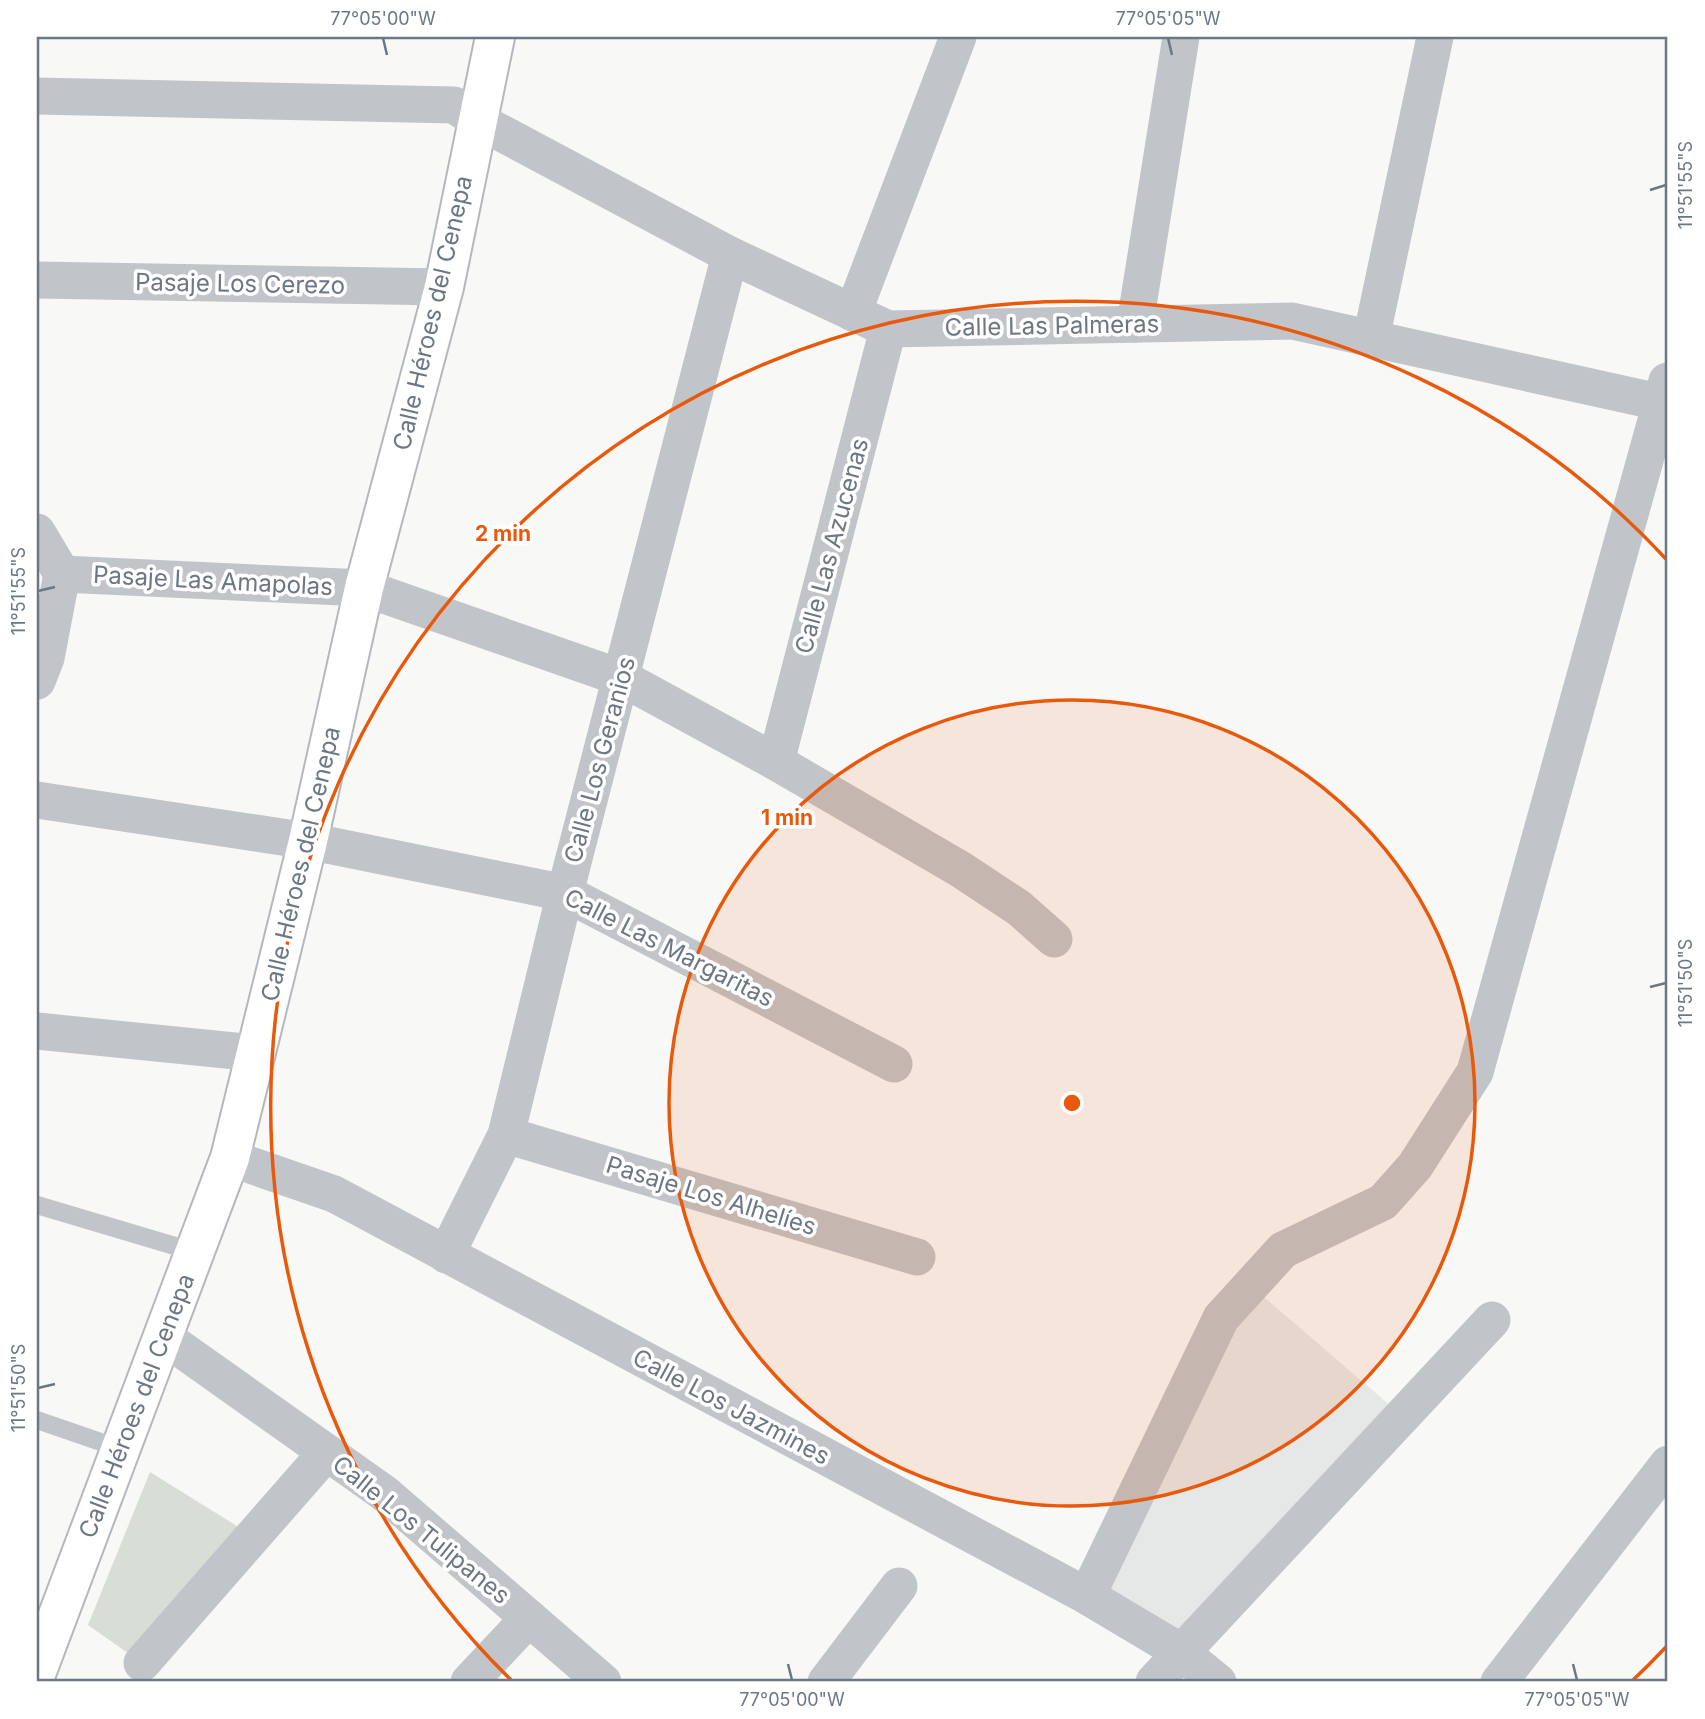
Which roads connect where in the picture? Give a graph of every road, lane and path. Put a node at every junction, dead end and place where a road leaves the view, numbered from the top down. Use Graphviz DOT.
graph roads {
  1 [pos="495,37"];
  2 [pos="958,37"];
  3 [pos="1181,37"];
  4 [pos="1434,37"];
  5 [pos="37,96"];
  6 [pos="477,120"];
  7 [pos="730,255"];
  8 [pos="37,280"];
  9 [pos="444,288"];
  10 [pos="853,313"];
  11 [pos="1135,324"];
  12 [pos="888,330"];
  13 [pos="1371,339"];
  14 [pos="1666,395"];
  15 [pos="37,532"];
  16 [pos="62,574"];
  17 [pos="363,588"];
  18 [pos="622,678"];
  19 [pos="37,681"];
  20 [pos="776,762"];
  21 [pos="37,800"];
  22 [pos="308,841"];
  23 [pos="565,892"];
  24 [pos="1054,939"];
  25 [pos="37,1031"];
  26 [pos="256,1054"];
  27 [pos="894,1064"];
  28 [pos="506,1135"];
  29 [pos="230,1158"];
  30 [pos="37,1206"];
  31 [pos="195,1252"];
  32 [pos="446,1255"];
  33 [pos="917,1257"];
  34 [pos="1492,1320"];
  35 [pos="164,1337"];
  36 [pos="37,1420"];
  37 [pos="121,1449"];
  38 [pos="326,1453"];
  39 [pos="1668,1464"];
  40 [pos="899,1586"];
  41 [pos="1087,1596"];
  42 [pos="529,1618"];
  43 [pos="1181,1652"];
  44 [pos="142,1663"];
  45 [pos="37,1671"];
  46 [pos="470,1682"];
  47 [pos="603,1682"];
  48 [pos="826,1682"];
  49 [pos="1154,1682"];
  50 [pos="1218,1682"];
  51 [pos="1499,1682"];
  1 -- 6 [label="street, Calle Héroes del Cenepa"];
  2 -- 10 [label="street"];
  3 -- 11 [label="street"];
  4 -- 13 [label="street"];
  5 -- 6 [label="street, Calle Las Palmeras"];
  6 -- 7 [label="street, Calle Las Palmeras"];
  6 -- 9 [label="street, Calle Héroes del Cenepa"];
  7 -- 10 [label="street, Calle Las Palmeras"];
  7 -- 18 [label="street, Calle Los Geranios"];
  8 -- 9 [label="street, Pasaje Los Cerezo"];
  9 -- 17 [label="street, Calle Héroes del Cenepa"];
  10 -- 12 [label="street, Calle Las Palmeras"];
  11 -- 12 [label="street, Calle Las Palmeras"];
  11 -- 13 [label="street, Calle Las Palmeras"];
  12 -- 20 [label="street, Calle Las Azucenas"];
  13 -- 14 [label="street, Calle Las Palmeras"];
  14 -- 41 [label="street"];
  15 -- 16 [label="street"];
  16 -- 17 [label="street, Pasaje Las Amapolas"];
  16 -- 19 [label="street"];
  17 -- 18 [label="street, Pasaje Las Amapolas"];
  17 -- 22 [label="street, Calle Héroes del Cenepa"];
  18 -- 20 [label="street, Pasaje Las Amapolas"];
  18 -- 23 [label="street, Calle Los Geranios"];
  20 -- 24 [label="street, Pasaje Las Amapolas"];
  21 -- 22 [label="street, Calle Las Margaritas"];
  22 -- 23 [label="street, Calle Las Margaritas"];
  22 -- 26 [label="street, Calle Héroes del Cenepa"];
  23 -- 27 [label="street, Calle Las Margaritas"];
  23 -- 28 [label="street, Calle Los Geranios"];
  25 -- 26 [label="street"];
  26 -- 29 [label="street, Calle Héroes del Cenepa"];
  28 -- 32 [label="street, Calle Los Geranios"];
  28 -- 33 [label="street, Pasaje Los Alhelíes"];
  29 -- 31 [label="street, Calle Héroes del Cenepa"];
  29 -- 32 [label="street, Calle Los Jazmines"];
  30 -- 31 [label="lane"];
  31 -- 35 [label="street, Calle Héroes del Cenepa"];
  32 -- 41 [label="street, Calle Los Jazmines"];
  34 -- 43 [label="street"];
  35 -- 37 [label="street, Calle Héroes del Cenepa"];
  35 -- 38 [label="street, Calle Los Tulipanes"];
  36 -- 37 [label="lane"];
  37 -- 45 [label="street, Calle Héroes del Cenepa"];
  38 -- 42 [label="street, Calle Los Tulipanes"];
  38 -- 44 [label="street"];
  39 -- 51 [label="street"];
  40 -- 48 [label="street"];
  41 -- 43 [label="street, Calle Los Jazmines"];
  42 -- 46 [label="street"];
  42 -- 47 [label="street, Calle Los Tulipanes"];
  43 -- 49 [label="street"];
  43 -- 50 [label="street, Calle Los Jazmines"];
}
